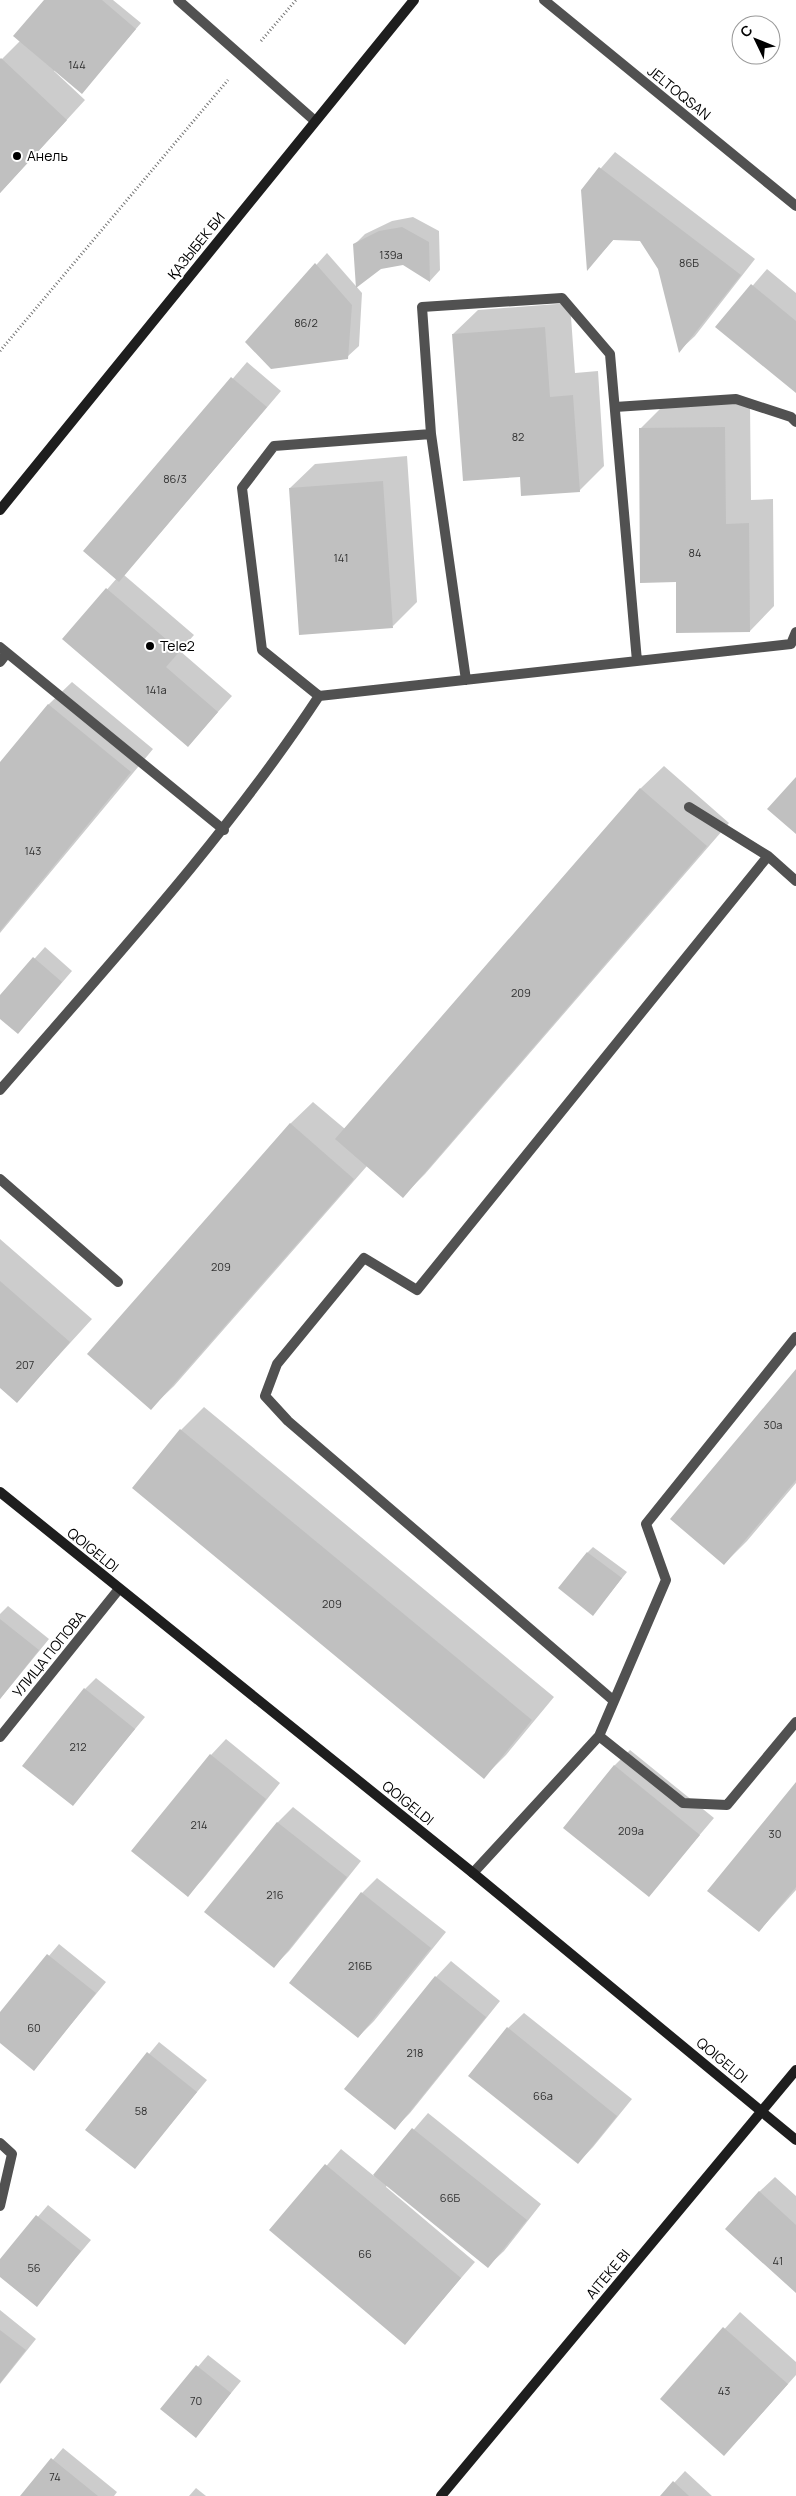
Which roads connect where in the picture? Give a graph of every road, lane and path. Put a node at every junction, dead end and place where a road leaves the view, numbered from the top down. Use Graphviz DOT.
graph roads {
  1 [pos="178,0"];
  2 [pos="296,0"];
  3 [pos="414,0"];
  4 [pos="544,0"];
  5 [pos="257,46"];
  6 [pos="232,76"];
  7 [pos="315,121"];
  8 [pos="796,206"];
  9 [pos="0,351"];
  10 [pos="615,407"];
  11 [pos="796,422"];
  12 [pos="431,434"];
  13 [pos="0,510"];
  14 [pos="796,632"];
  15 [pos="4,650"];
  16 [pos="637,661"];
  17 [pos="0,662"];
  18 [pos="466,680"];
  19 [pos="319,696"];
  20 [pos="689,807"];
  21 [pos="224,830"];
  22 [pos="768,856"];
  23 [pos="796,881"];
  24 [pos="0,1090"];
  25 [pos="0,1179"];
  26 [pos="118,1282"];
  27 [pos="796,1337"];
  28 [pos="0,1492"];
  29 [pos="119,1589"];
  30 [pos="614,1701"];
  31 [pos="796,1722"];
  32 [pos="599,1736"];
  33 [pos="0,1737"];
  34 [pos="473,1873"];
  35 [pos="796,2070"];
  36 [pos="762,2111"];
  37 [pos="796,2140"];
  38 [pos="0,2143"];
  39 [pos="0,2206"];
  40 [pos="442,2496"];
  1 -- 7 [label="street"];
  2 -- 5 [label="path"];
  3 -- 7 [label="street, ҚАЗЫБЕК БИ"];
  4 -- 8 [label="street, JELTOQSAN"];
  6 -- 9 [label="path"];
  7 -- 13 [label="street, ҚАЗЫБЕК БИ"];
  10 -- 11 [label="street"];
  10 -- 12 [label="street"];
  10 -- 16 [label="street"];
  12 -- 18 [label="street"];
  12 -- 19 [label="street"];
  14 -- 16 [label="street"];
  15 -- 17 [label="street"];
  15 -- 21 [label="street"];
  16 -- 18 [label="street"];
  18 -- 19 [label="street"];
  19 -- 21 [label="street"];
  20 -- 22 [label="street"];
  21 -- 24 [label="street"];
  22 -- 23 [label="street"];
  22 -- 30 [label="street"];
  25 -- 26 [label="street"];
  27 -- 30 [label="street"];
  28 -- 29 [label="street, QOIGELDI"];
  29 -- 33 [label="street, УЛИЦА ПОПОВА"];
  29 -- 34 [label="street, QOIGELDI"];
  30 -- 32 [label="street"];
  31 -- 32 [label="street"];
  32 -- 34 [label="street"];
  34 -- 36 [label="street, QOIGELDI"];
  35 -- 36 [label="street, AITEKE BI"];
  36 -- 37 [label="street, QOIGELDI"];
  36 -- 40 [label="street, AITEKE BI"];
  38 -- 39 [label="street"];
}
